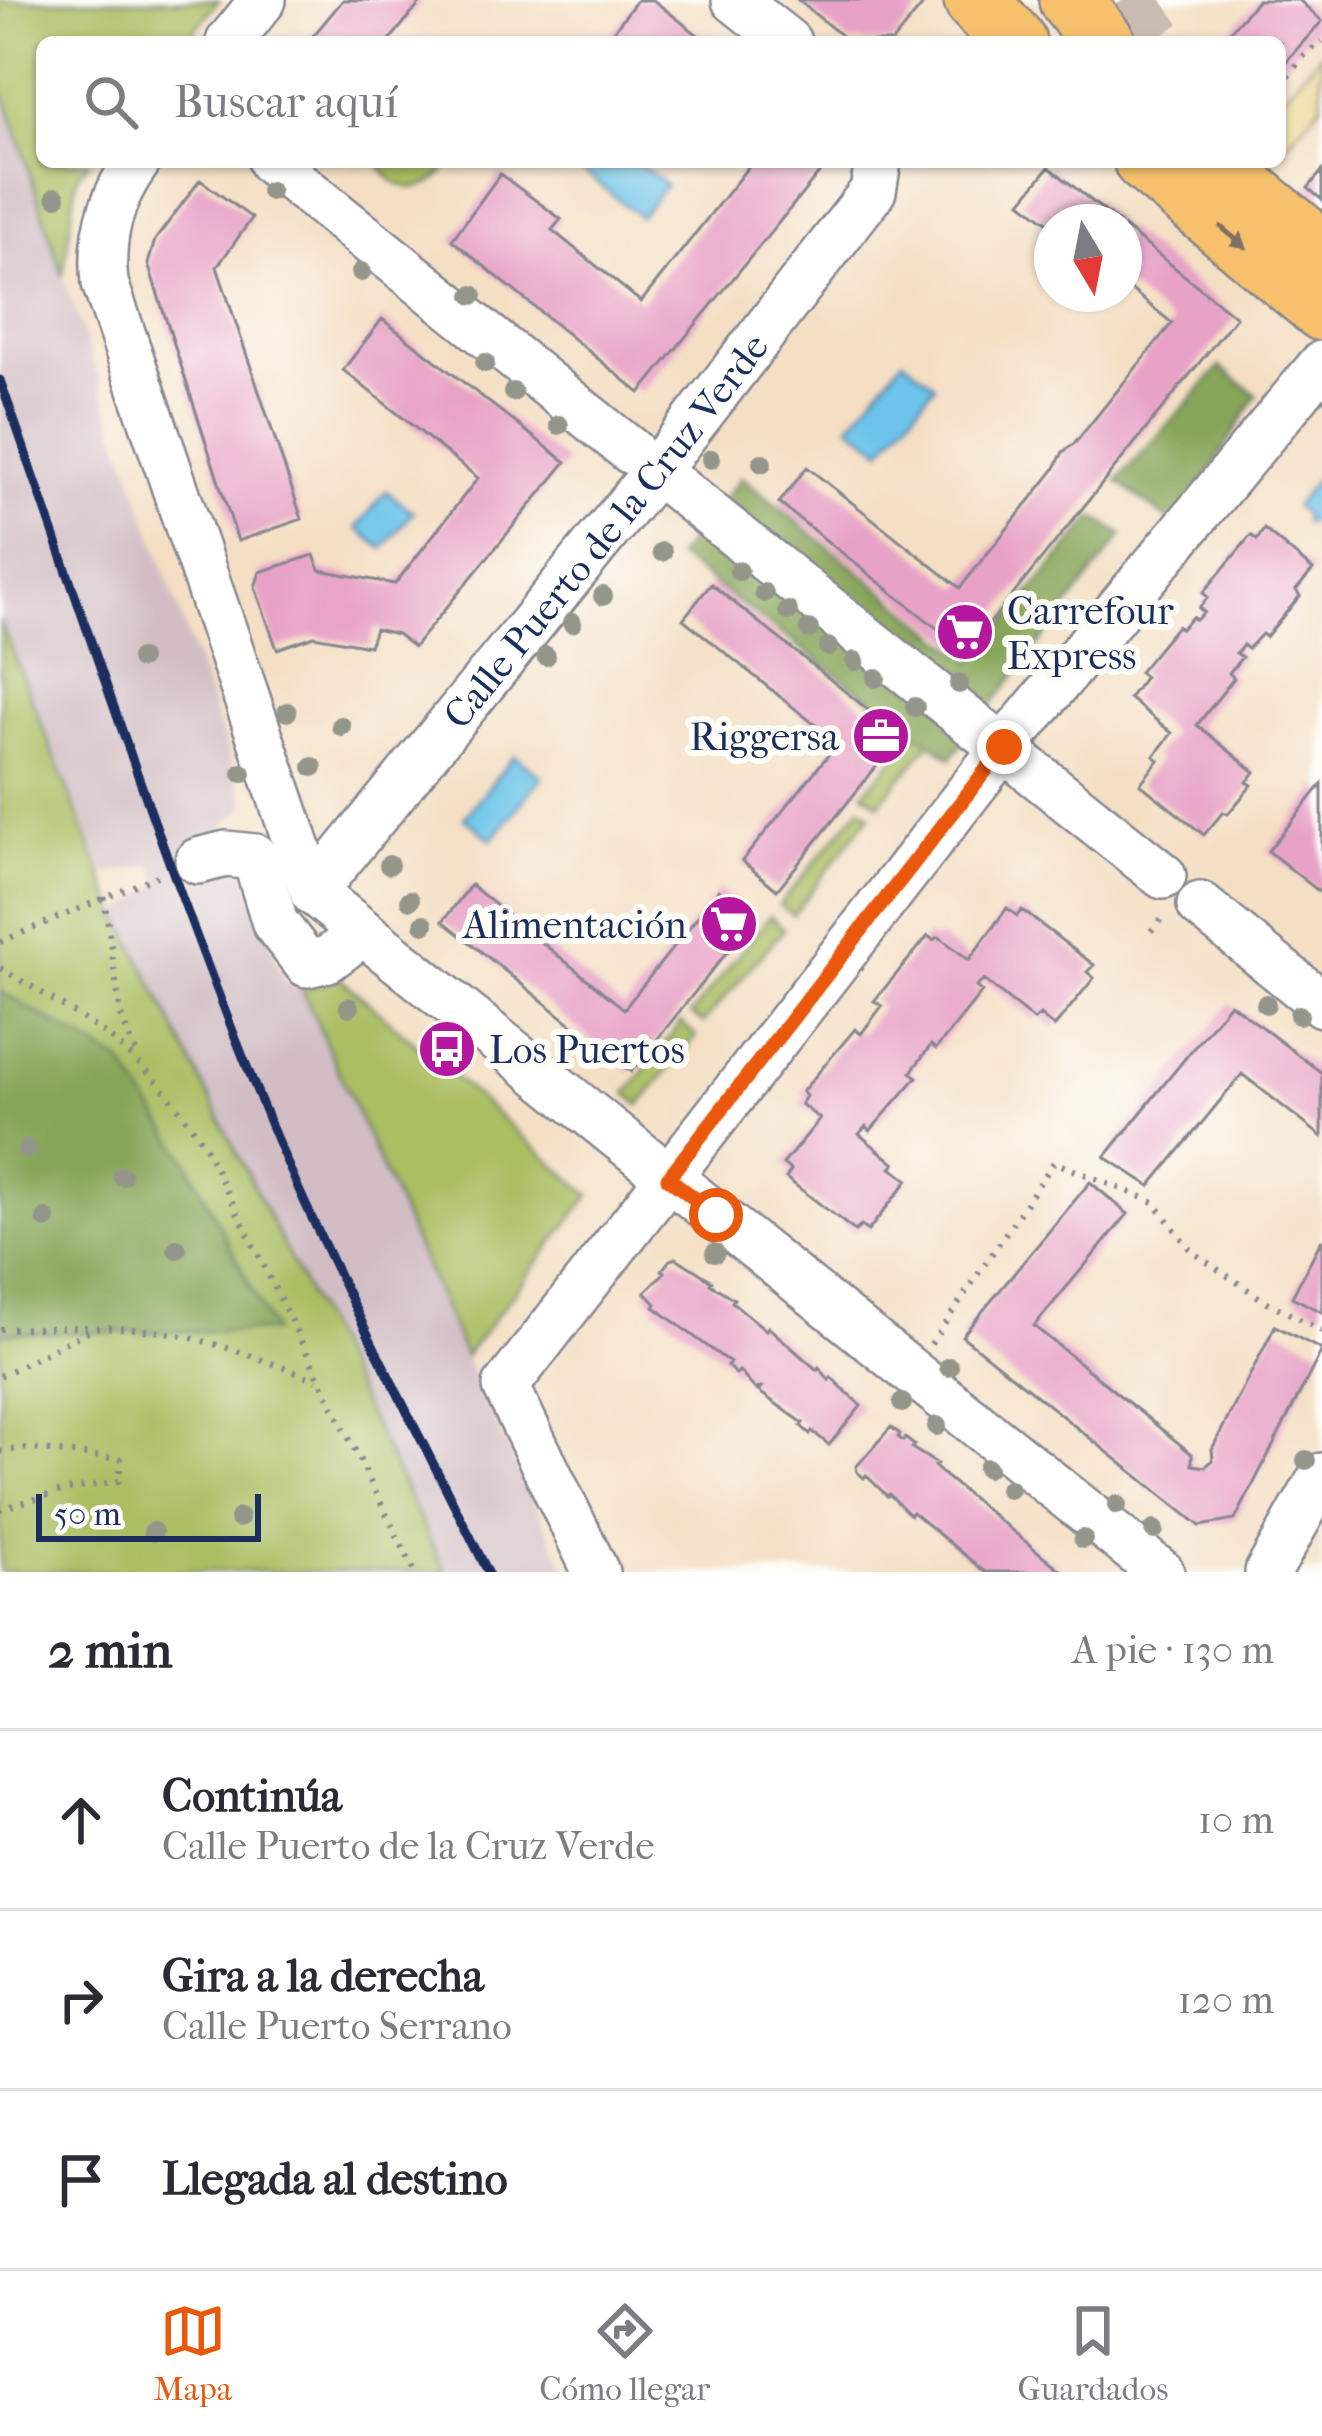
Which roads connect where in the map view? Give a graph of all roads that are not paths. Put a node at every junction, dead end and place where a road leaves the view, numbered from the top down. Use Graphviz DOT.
graph roads {
  1 [pos="263,0"];
  2 [pos="735,0"];
  3 [pos="976,0"];
  4 [pos="1018,0"];
  5 [pos="1051,0"];
  6 [pos="1071,0"];
  7 [pos="234,36"];
  8 [pos="780,36"];
  9 [pos="1009,36"];
  10 [pos="1045,36"];
  11 [pos="1084,36"];
  12 [pos="1098,36"];
  13 [pos="133,168"];
  14 [pos="278,168"];
  15 [pos="877,168"];
  16 [pos="1150,168"];
  17 [pos="1224,168"];
  18 [pos="1322,249"];
  19 [pos="1322,312"];
  20 [pos="1322,364"];
  21 [pos="643,461"];
  22 [pos="1004,747"];
  23 [pos="178,868"];
  24 [pos="1163,876"];
  25 [pos="313,892"];
  26 [pos="1200,905"];
  27 [pos="363,934"];
  28 [pos="1322,1004"];
  29 [pos="668,1178"];
  30 [pos="1322,1476"];
  31 [pos="596,1572"];
  32 [pos="1161,1572"];
  33 [pos="1268,1572"];
  1 -- 7 [label="street"];
  2 -- 8 [label="street"];
  3 -- 9 [label="highway"];
  4 -- 10 [label="main road"];
  5 -- 11 [label="main road"];
  6 -- 12 [label="highway"];
  13 -- 25 [label="street"];
  14 -- 21 [label="street"];
  15 -- 21 [label="street, Calle Puerto de la Cruz Verde"];
  16 -- 19 [label="main road, one-way"];
  17 -- 18 [label="main road"];
  20 -- 22 [label="street"];
  21 -- 22 [label="street"];
  21 -- 25 [label="street, Calle Puerto de la Cruz Verde"];
  22 -- 24 [label="street"];
  22 -- 29 [label="street"];
  23 -- 27 [label="street"];
  25 -- 27 [label="street"];
  26 -- 28 [label="street"];
  27 -- 29 [label="street"];
  29 -- 31 [label="street"];
  29 -- 32 [label="street"];
  30 -- 33 [label="street"];
}
